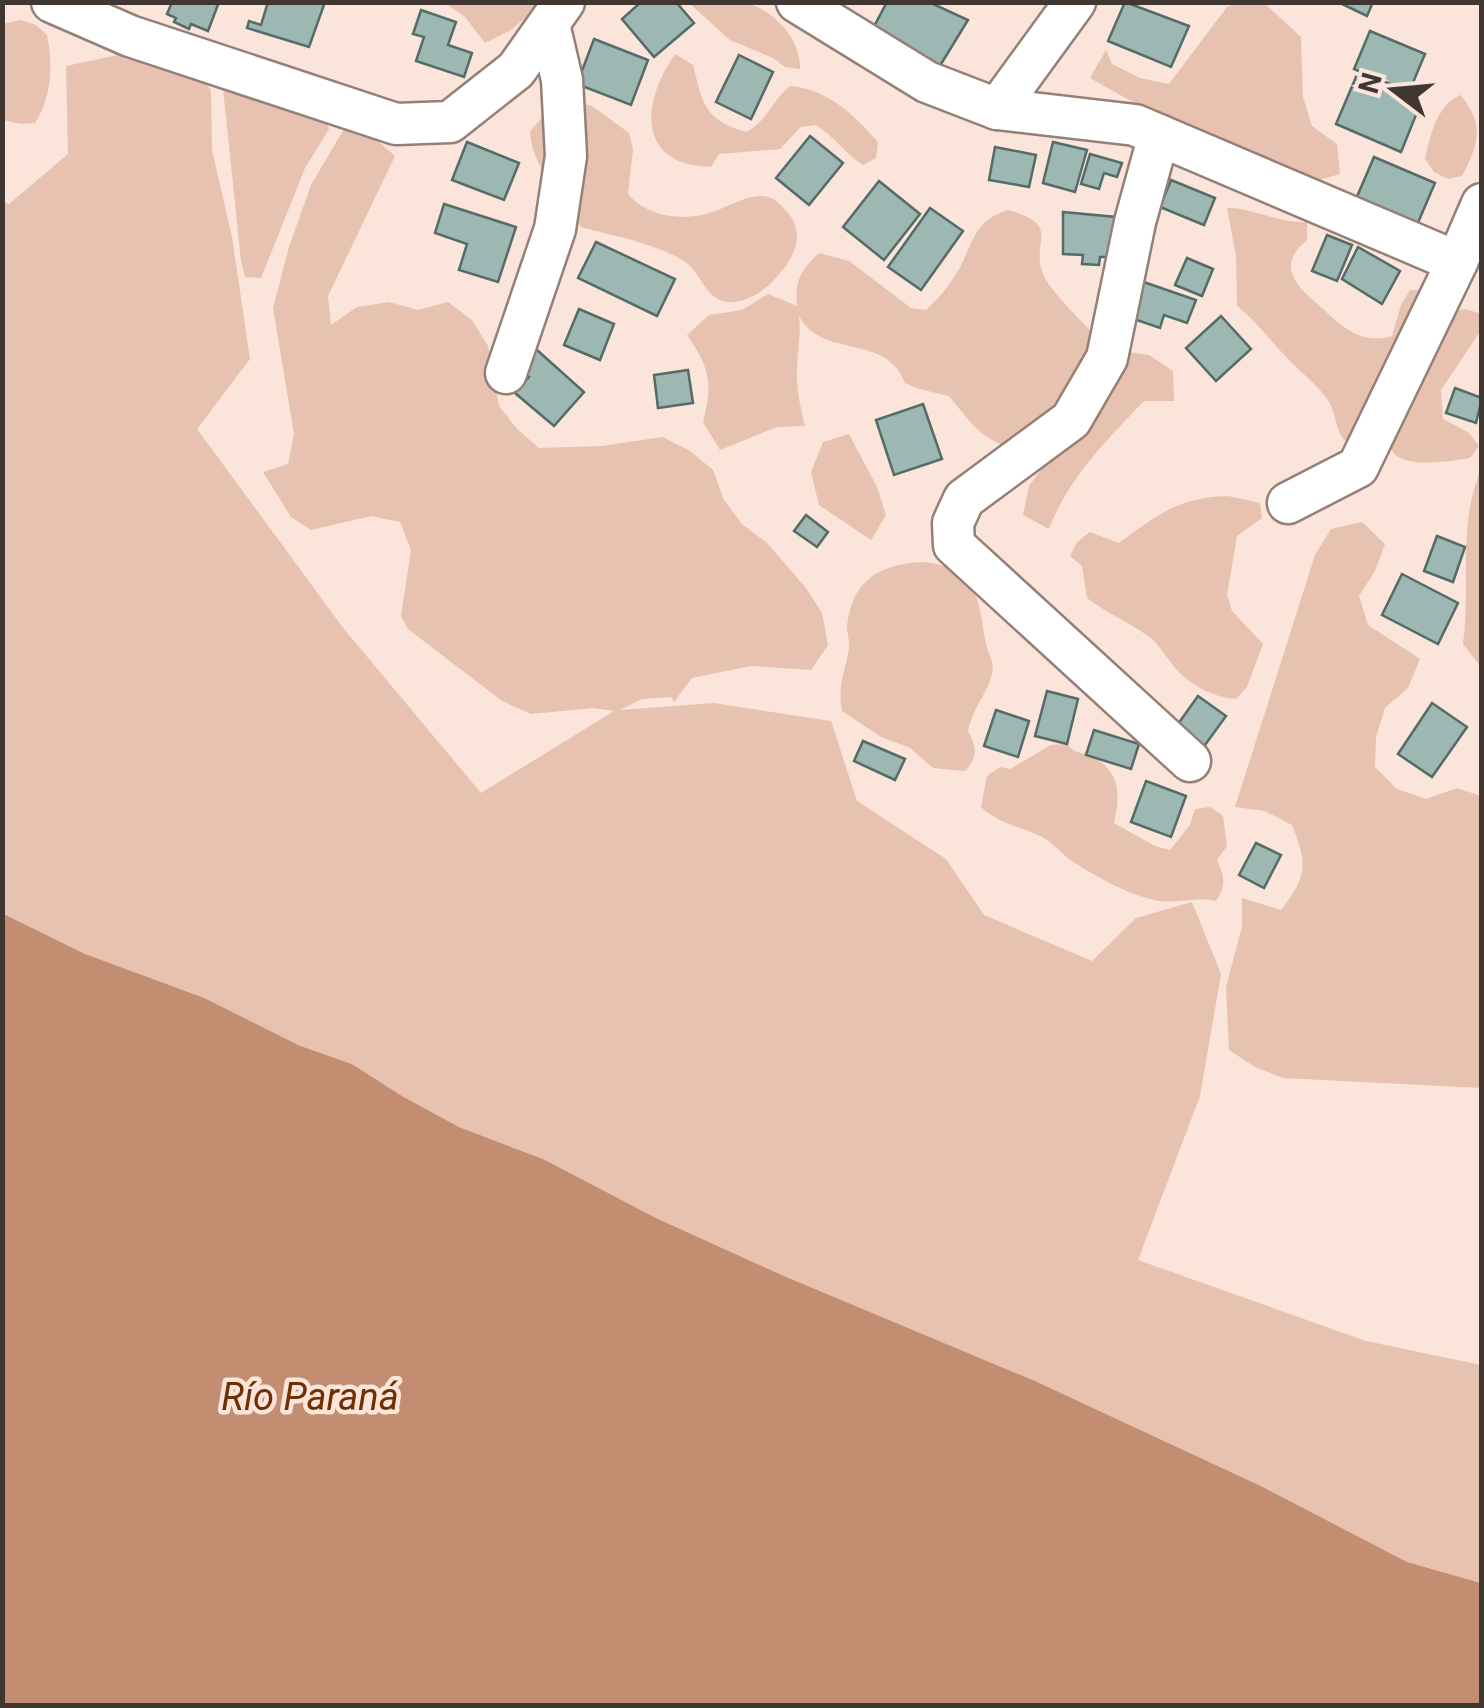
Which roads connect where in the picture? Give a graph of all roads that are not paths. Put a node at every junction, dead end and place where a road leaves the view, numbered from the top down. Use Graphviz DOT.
graph roads {
  1 [pos="52,2"];
  2 [pos="797,2"];
  3 [pos="1075,2"];
  4 [pos="556,13"];
  5 [pos="997,109"];
  6 [pos="1159,135"];
  7 [pos="1482,204"];
  8 [pos="1457,262"];
  9 [pos="506,373"];
  10 [pos="1288,503"];
  11 [pos="1190,761"];
  1 -- 4 [label="street"];
  2 -- 5 [label="street"];
  3 -- 5 [label="street"];
  4 -- 9 [label="street"];
  5 -- 6 [label="street"];
  6 -- 8 [label="street"];
  6 -- 11 [label="street"];
  7 -- 8 [label="street"];
  8 -- 10 [label="street"];
}
